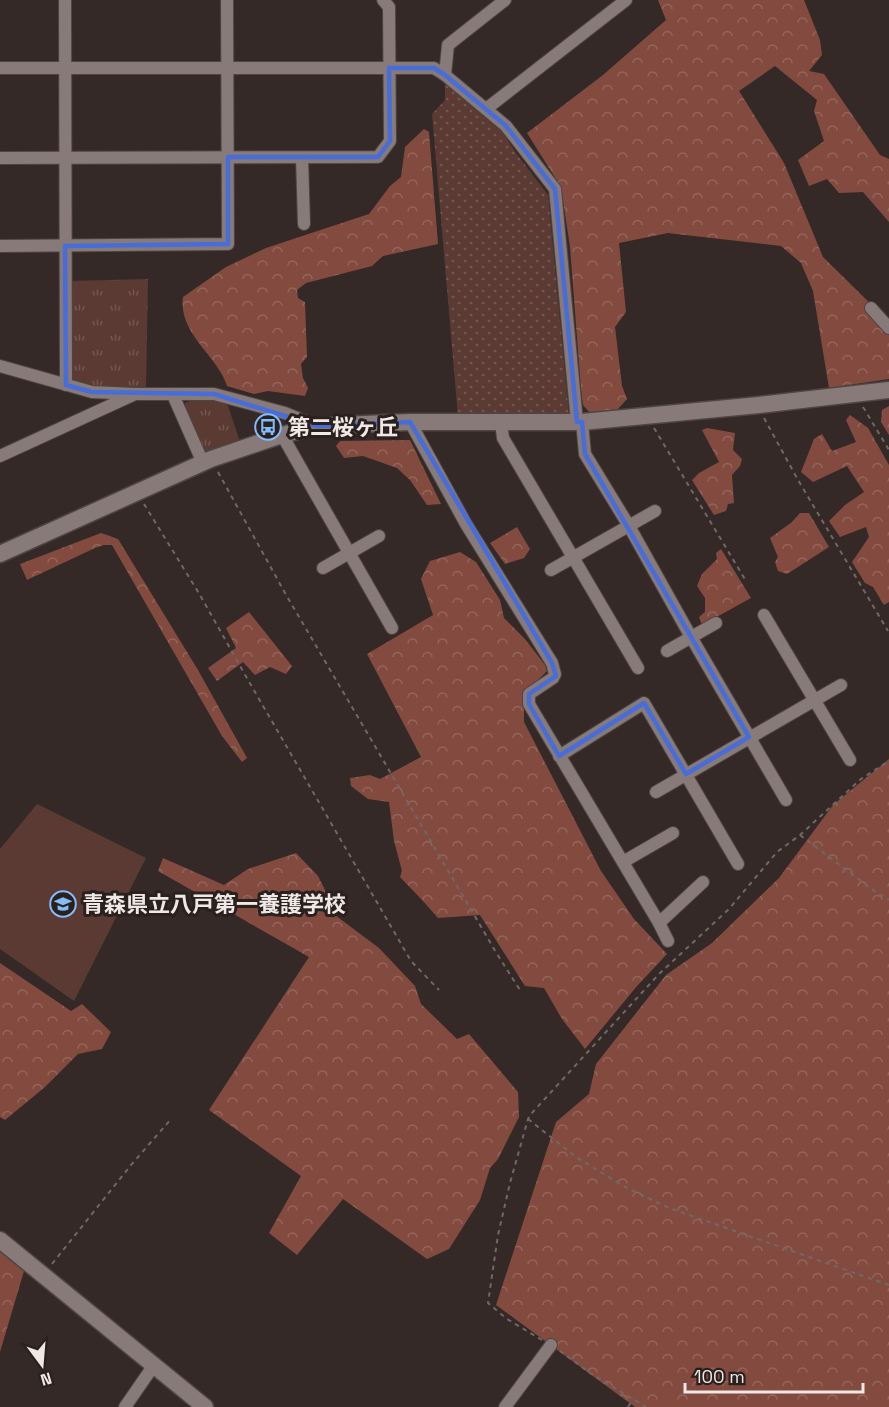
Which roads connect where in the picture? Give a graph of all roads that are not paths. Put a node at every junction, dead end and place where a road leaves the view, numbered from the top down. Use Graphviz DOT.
graph roads {
  1 [pos="65,0"];
  2 [pos="227,0"];
  3 [pos="383,0"];
  4 [pos="505,0"];
  5 [pos="626,0"];
  6 [pos="0,68"];
  7 [pos="389,68"];
  8 [pos="65,69"];
  9 [pos="228,69"];
  10 [pos="445,75"];
  11 [pos="486,109"];
  12 [pos="228,157"];
  13 [pos="0,158"];
  14 [pos="65,158"];
  15 [pos="302,158"];
  16 [pos="304,224"];
  17 [pos="0,246"];
  18 [pos="65,246"];
  19 [pos="871,308"];
  20 [pos="889,328"];
  21 [pos="0,366"];
  22 [pos="66,385"];
  23 [pos="889,390"];
  24 [pos="135,394"];
  25 [pos="173,395"];
  26 [pos="410,422"];
  27 [pos="501,422"];
  28 [pos="580,422"];
  29 [pos="317,426"];
  30 [pos="282,435"];
  31 [pos="1,451"];
  32 [pos="207,461"];
  33 [pos="655,511"];
  34 [pos="629,526"];
  35 [pos="379,536"];
  36 [pos="349,553"];
  37 [pos="0,554"];
  38 [pos="573,558"];
  39 [pos="323,568"];
  40 [pos="551,570"];
  41 [pos="764,615"];
  42 [pos="716,623"];
  43 [pos="392,628"];
  44 [pos="691,637"];
  45 [pos="667,651"];
  46 [pos="638,668"];
  47 [pos="841,685"];
  48 [pos="814,700"];
  49 [pos="749,737"];
  50 [pos="559,756"];
  51 [pos="850,760"];
  52 [pos="686,774"];
  53 [pos="656,792"];
  54 [pos="786,800"];
  55 [pos="673,833"];
  56 [pos="623,862"];
  57 [pos="738,864"];
  58 [pos="703,882"];
  59 [pos="659,923"];
  60 [pos="668,941"];
  61 [pos="0,1240"];
  62 [pos="551,1346"];
  63 [pos="154,1365"];
  64 [pos="125,1407"];
  65 [pos="205,1407"];
  66 [pos="505,1407"];
  1 -- 8 [label="street"];
  2 -- 9 [label="street"];
  3 -- 7 [label="street"];
  4 -- 10 [label="street"];
  5 -- 11 [label="street"];
  6 -- 8 [label="street"];
  7 -- 9 [label="street"];
  7 -- 10 [label="street"];
  7 -- 15 [label="street"];
  8 -- 9 [label="street"];
  8 -- 14 [label="street"];
  9 -- 12 [label="street"];
  10 -- 11 [label="street"];
  11 -- 28 [label="street"];
  12 -- 14 [label="street"];
  12 -- 15 [label="street"];
  12 -- 18 [label="street"];
  13 -- 14 [label="street"];
  14 -- 18 [label="street"];
  15 -- 16 [label="street"];
  17 -- 18 [label="street"];
  18 -- 22 [label="street"];
  19 -- 20 [label="street"];
  21 -- 22 [label="street"];
  22 -- 24 [label="street"];
  23 -- 28 [label="street"];
  24 -- 25 [label="street"];
  24 -- 31 [label="street"];
  25 -- 29 [label="street"];
  25 -- 32 [label="street"];
  26 -- 27 [label="street"];
  26 -- 29 [label="street"];
  26 -- 50 [label="street"];
  27 -- 28 [label="street"];
  27 -- 38 [label="street"];
  28 -- 34 [label="street"];
  29 -- 30 [label="street"];
  30 -- 32 [label="street"];
  30 -- 36 [label="street"];
  32 -- 37 [label="street"];
  33 -- 34 [label="street"];
  34 -- 38 [label="street"];
  34 -- 44 [label="street"];
  35 -- 36 [label="street"];
  36 -- 39 [label="street"];
  36 -- 43 [label="street"];
  38 -- 40 [label="street"];
  38 -- 46 [label="street"];
  41 -- 48 [label="street"];
  42 -- 44 [label="street"];
  44 -- 45 [label="street"];
  44 -- 49 [label="street"];
  47 -- 48 [label="street"];
  48 -- 49 [label="street"];
  48 -- 51 [label="street"];
  49 -- 52 [label="street"];
  49 -- 54 [label="street"];
  50 -- 52 [label="street"];
  50 -- 56 [label="street"];
  52 -- 53 [label="street"];
  52 -- 57 [label="street"];
  55 -- 56 [label="street"];
  56 -- 59 [label="street"];
  58 -- 59 [label="street"];
  59 -- 60 [label="street"];
  61 -- 63 [label="street"];
  62 -- 66 [label="street"];
  63 -- 64 [label="street"];
  63 -- 65 [label="street"];
}
